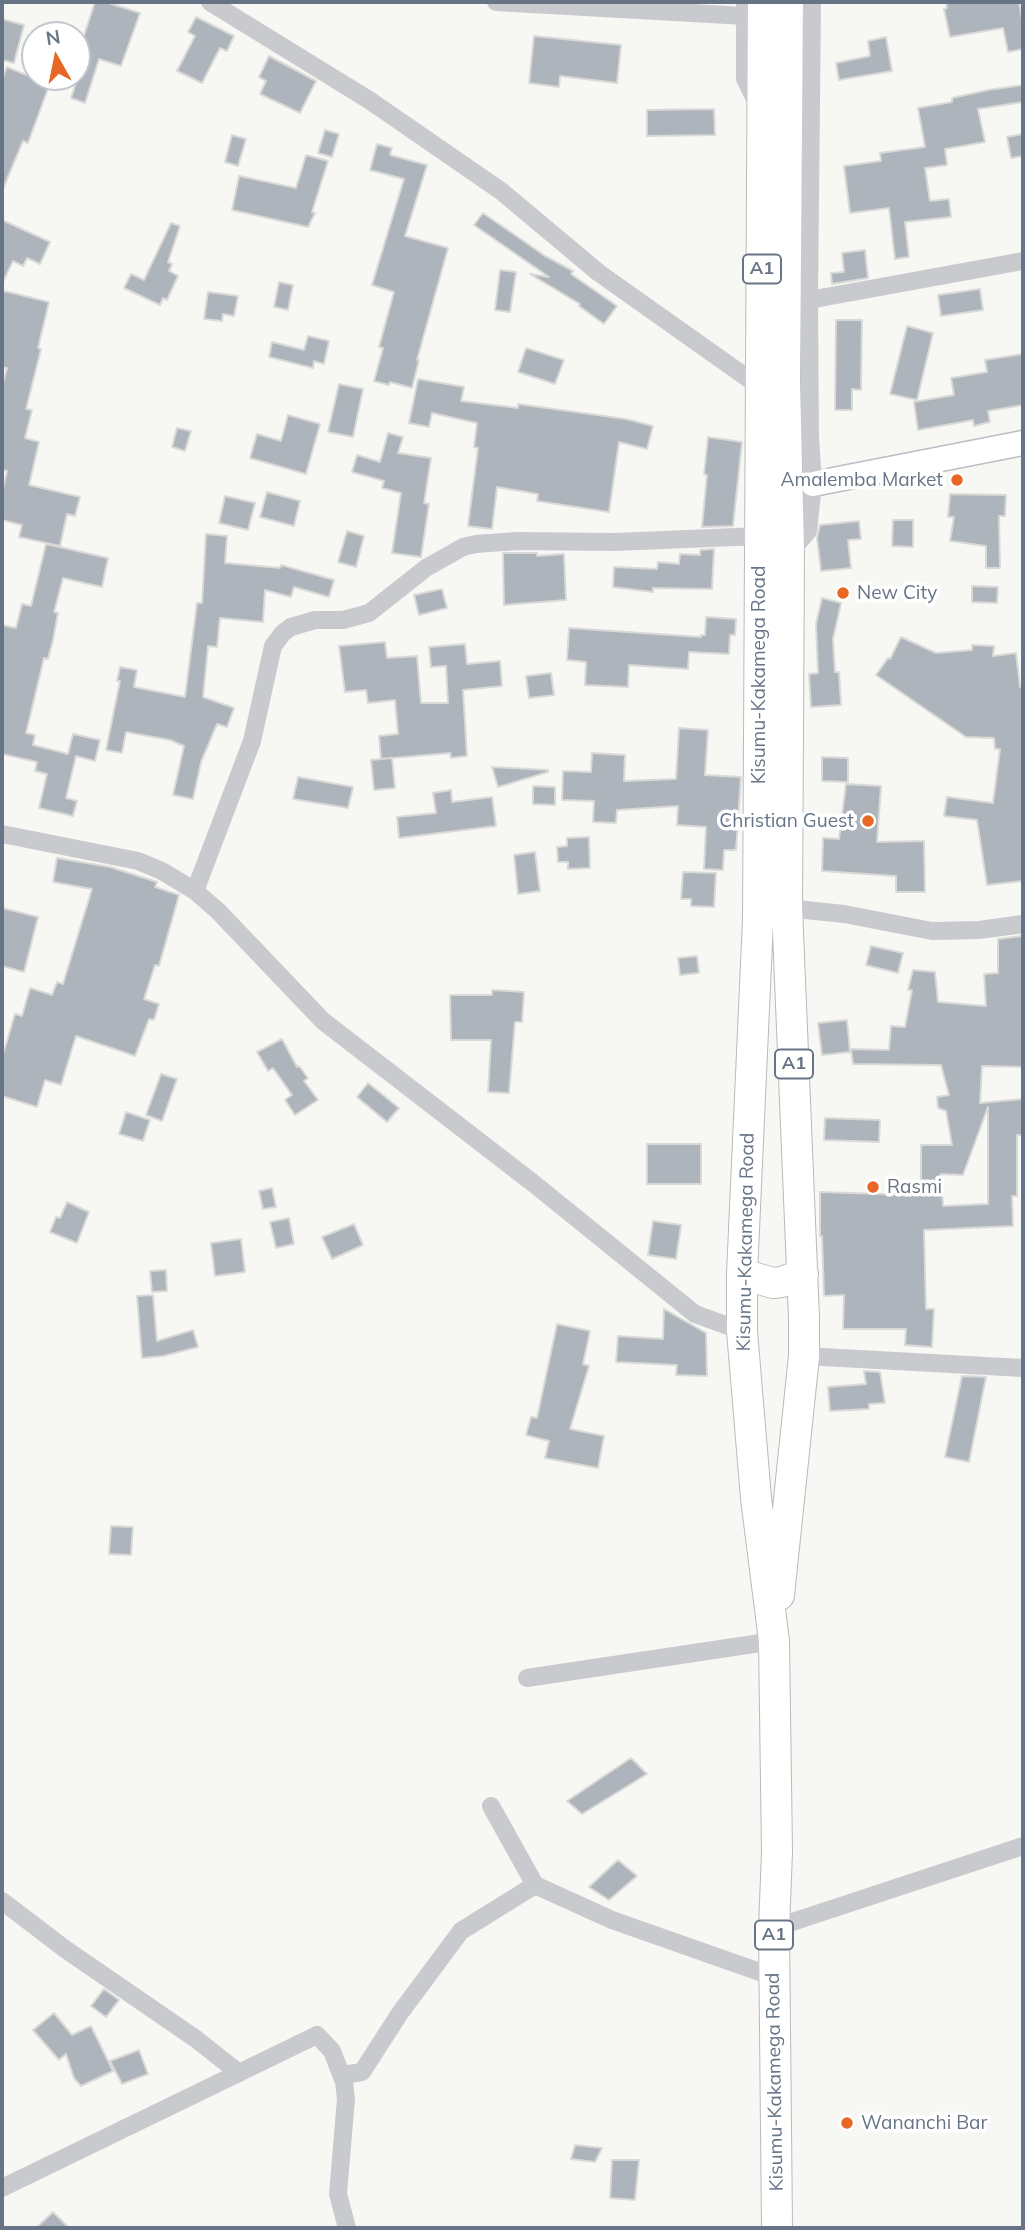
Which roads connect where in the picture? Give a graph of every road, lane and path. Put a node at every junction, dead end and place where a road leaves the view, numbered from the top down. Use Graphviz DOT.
graph roads {
  1 [pos="210,2"];
  2 [pos="496,2"];
  3 [pos="788,2"];
  4 [pos="812,2"];
  5 [pos="751,7"];
  6 [pos="1023,261"];
  7 [pos="808,300"];
  8 [pos="760,387"];
  9 [pos="1023,443"];
  10 [pos="813,484"];
  11 [pos="760,536"];
  12 [pos="789,553"];
  13 [pos="2,834"];
  14 [pos="195,891"];
  15 [pos="787,908"];
  16 [pos="1023,924"];
  17 [pos="742,1274"];
  18 [pos="803,1274"];
  19 [pos="742,1331"];
  20 [pos="804,1356"];
  21 [pos="1023,1368"];
  22 [pos="774,1641"];
  23 [pos="527,1678"];
  24 [pos="491,1806"];
  25 [pos="1023,1846"];
  26 [pos="535,1885"];
  27 [pos="2,1901"];
  28 [pos="774,1928"];
  29 [pos="774,1977"];
  30 [pos="239,2073"];
  31 [pos="342,2076"];
  32 [pos="2,2188"];
  33 [pos="347,2228"];
  34 [pos="777,2228"];
  1 -- 8 [label="street"];
  2 -- 5 [label="street"];
  3 -- 12 [label="highway, Kisumu-Kakamega Road / A1"];
  4 -- 7 [label="street"];
  5 -- 8 [label="highway, Kisumu-Kakamega Road / A1"];
  6 -- 7 [label="street"];
  7 -- 10 [label="street"];
  8 -- 11 [label="highway, Kisumu-Kakamega Road / A1"];
  9 -- 10 [label="main road"];
  10 -- 12 [label="street"];
  11 -- 14 [label="street"];
  11 -- 17 [label="highway, Kisumu-Kakamega Road / A1"];
  12 -- 15 [label="highway, Kisumu-Kakamega Road / A1"];
  13 -- 14 [label="street"];
  14 -- 19 [label="street"];
  15 -- 16 [label="street"];
  15 -- 18 [label="highway, Kisumu-Kakamega Road / A1"];
  17 -- 18 [label="highway"];
  17 -- 19 [label="highway, Kisumu-Kakamega Road / A1"];
  18 -- 20 [label="highway, Kisumu-Kakamega Road / A1"];
  19 -- 22 [label="highway, Kisumu-Kakamega Road / A1"];
  20 -- 21 [label="street"];
  20 -- 22 [label="highway, Kisumu-Kakamega Road / A1"];
  22 -- 23 [label="street"];
  22 -- 28 [label="highway, Kisumu-Kakamega Road / A1"];
  24 -- 26 [label="street"];
  25 -- 28 [label="street"];
  26 -- 29 [label="street"];
  26 -- 31 [label="street"];
  27 -- 30 [label="street"];
  28 -- 29 [label="highway, Kisumu-Kakamega Road / A1"];
  29 -- 34 [label="highway, Kisumu-Kakamega Road / A1"];
  30 -- 31 [label="street"];
  30 -- 32 [label="street"];
  31 -- 33 [label="street"];
}
